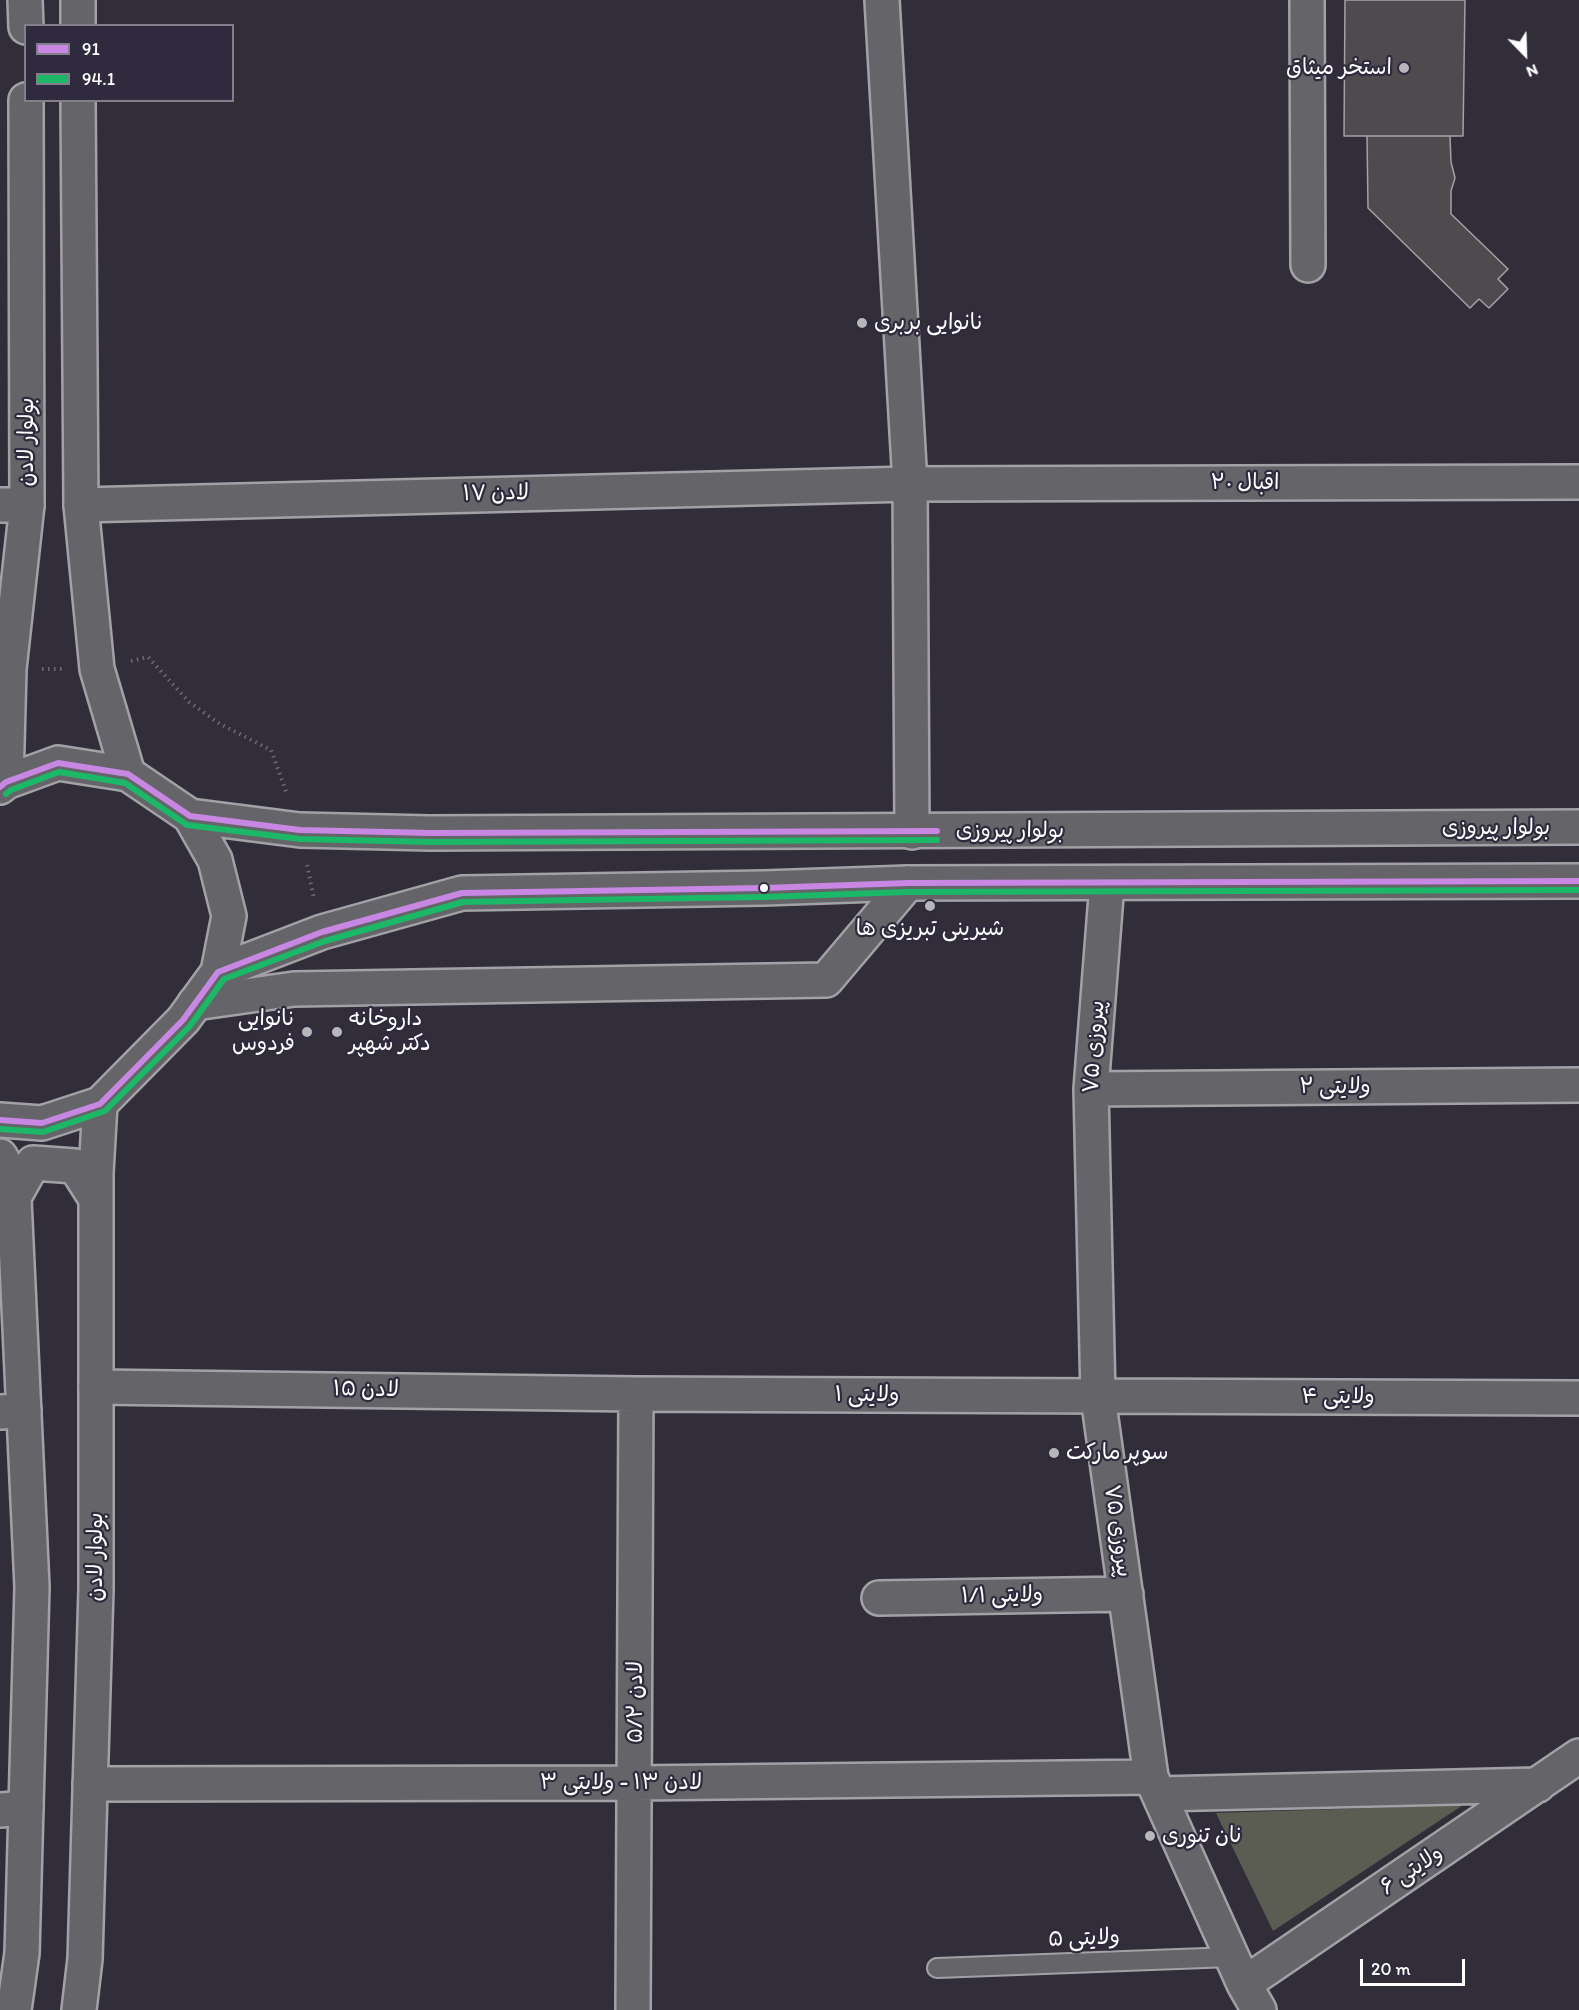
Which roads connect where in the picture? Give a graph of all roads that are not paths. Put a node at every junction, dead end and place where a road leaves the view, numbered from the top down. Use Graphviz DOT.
graph roads {
  1 [pos="26,0"];
  2 [pos="78,0"];
  3 [pos="882,0"];
  4 [pos="1307,0"];
  5 [pos="26,24"];
  6 [pos="78,24"];
  7 [pos="26,102"];
  8 [pos="78,102"];
  9 [pos="1308,265"];
  10 [pos="1579,482"];
  11 [pos="910,484"];
  12 [pos="13,505"];
  13 [pos="81,505"];
  14 [pos="128,774"];
  15 [pos="3,784"];
  16 [pos="190,816"];
  17 [pos="1579,827"];
  18 [pos="912,832"];
  19 [pos="1579,881"];
  20 [pos="908,883"];
  21 [pos="1107,884"];
  22 [pos="218,972"];
  23 [pos="195,1003"];
  24 [pos="1579,1085"];
  25 [pos="1091,1089"];
  26 [pos="100,1104"];
  27 [pos="0,1120"];
  28 [pos="0,1156"];
  29 [pos="14,1197"];
  30 [pos="96,1199"];
  31 [pos="96,1387"];
  32 [pos="636,1394"];
  33 [pos="1098,1397"];
  34 [pos="1579,1398"];
  35 [pos="12,1411"];
  36 [pos="1126,1594"];
  37 [pos="879,1598"];
  38 [pos="1579,1756"];
  39 [pos="636,1783"];
  40 [pos="90,1784"];
  41 [pos="1538,1785"];
  42 [pos="1155,1786"];
  43 [pos="13,1809"];
  44 [pos="937,1968"];
  45 [pos="1245,1984"];
  46 [pos="14,2010"];
  47 [pos="79,2010"];
  48 [pos="633,2010"];
  1 -- 5 [label="street"];
  2 -- 6 [label="street"];
  3 -- 11 [label="street"];
  4 -- 9 [label="street"];
  7 -- 12 [label="street, بولوار لادن"];
  8 -- 13 [label="street"];
  10 -- 11 [label="street, اقبال ۲۰"];
  11 -- 13 [label="street, لادن ۱۷"];
  11 -- 18 [label="street"];
  12 -- 15 [label="street, بولوار لادن"];
  13 -- 14 [label="street"];
  14 -- 15 [label="street"];
  14 -- 16 [label="street"];
  16 -- 18 [label="street, بولوار پیروزی"];
  16 -- 22 [label="street"];
  17 -- 18 [label="street, بولوار پیروزی"];
  19 -- 21 [label="street"];
  20 -- 21 [label="street"];
  20 -- 22 [label="street"];
  20 -- 23 [label="street"];
  21 -- 25 [label="street, پیروزی ۷۵"];
  22 -- 23 [label="street"];
  23 -- 26 [label="street"];
  24 -- 25 [label="street, ولایتی ۲"];
  25 -- 33 [label="street, پیروزی ۷۵"];
  26 -- 27 [label="street"];
  26 -- 30 [label="street, بولوار لادن"];
  28 -- 29 [label="street"];
  29 -- 30 [label="street"];
  29 -- 35 [label="street"];
  30 -- 31 [label="street, بولوار لادن"];
  31 -- 32 [label="street, لادن ۱۵"];
  31 -- 40 [label="street, بولوار لادن"];
  32 -- 33 [label="street, ولایتی ۱"];
  32 -- 39 [label="street, لادن ۵/۲"];
  33 -- 34 [label="street, ولایتی ۴"];
  33 -- 36 [label="street, پیروزی ۷۵"];
  35 -- 43 [label="street"];
  36 -- 37 [label="street, ولایتی ۱/۱"];
  36 -- 42 [label="street, پیروزی ۷۵"];
  38 -- 41 [label="street, ولایتی ۶"];
  39 -- 40 [label="street, لادن ۱۳ - ولایتی ۳"];
  39 -- 42 [label="street, لادن ۱۳ - ولایتی ۳"];
  39 -- 48 [label="street, لادن ۵/۲"];
  40 -- 47 [label="street, بولوار لادن"];
  41 -- 42 [label="street, لادن ۱۳ - ولایتی ۳"];
  41 -- 45 [label="street, ولایتی ۶"];
  42 -- 45 [label="street, پیروزی ۷۵"];
  43 -- 46 [label="street"];
  44 -- 45 [label="lane, ولایتی ۵"];
}
